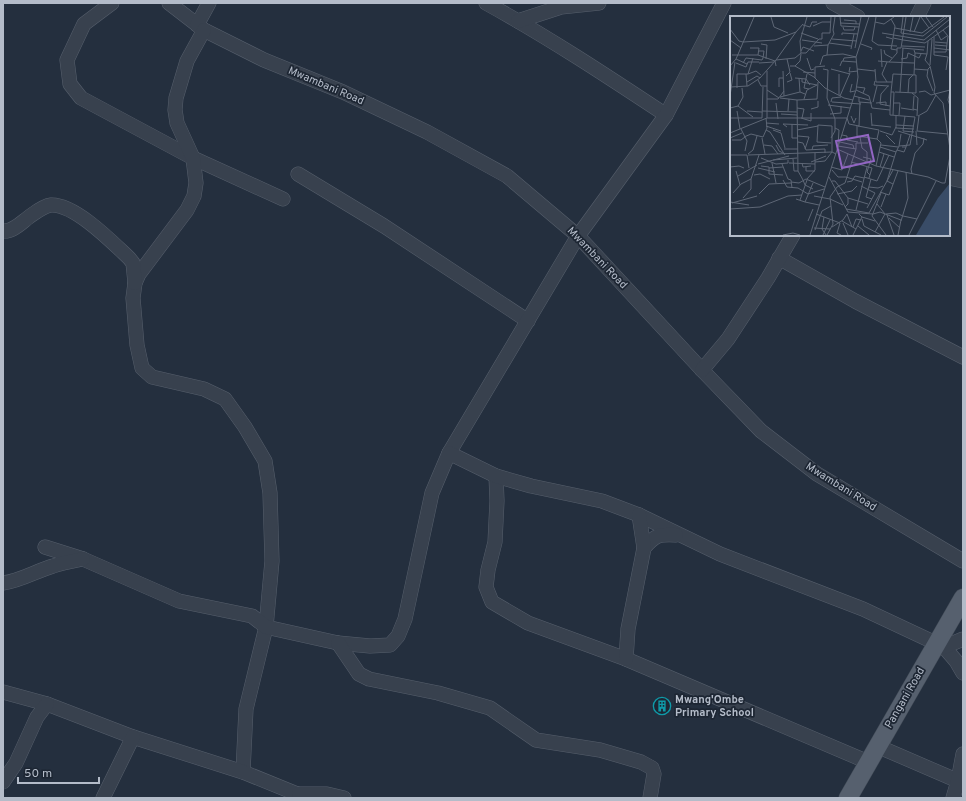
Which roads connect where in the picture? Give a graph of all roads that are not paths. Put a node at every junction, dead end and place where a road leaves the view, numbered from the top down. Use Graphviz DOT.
graph roads {
  1 [pos="112,3"];
  2 [pos="169,3"];
  3 [pos="209,3"];
  4 [pos="486,3"];
  5 [pos="599,3"];
  6 [pos="724,3"];
  7 [pos="833,3"];
  8 [pos="924,3"];
  9 [pos="856,16"];
  10 [pos="918,16"];
  11 [pos="518,20"];
  12 [pos="200,27"];
  13 [pos="666,115"];
  14 [pos="192,158"];
  15 [pos="298,174"];
  16 [pos="950,178"];
  17 [pos="963,181"];
  18 [pos="283,199"];
  19 [pos="3,231"];
  20 [pos="578,236"];
  21 [pos="792,236"];
  22 [pos="779,258"];
  23 [pos="135,283"];
  24 [pos="528,322"];
  25 [pos="963,357"];
  26 [pos="702,370"];
  27 [pos="449,453"];
  28 [pos="496,476"];
  29 [pos="639,515"];
  30 [pos="678,535"];
  31 [pos="44,547"];
  32 [pos="644,548"];
  33 [pos="83,559"];
  34 [pos="963,561"];
  35 [pos="3,584"];
  36 [pos="963,598"];
  37 [pos="266,627"];
  38 [pos="963,639"];
  39 [pos="338,643"];
  40 [pos="941,645"];
  41 [pos="626,659"];
  42 [pos="963,674"];
  43 [pos="3,692"];
  44 [pos="46,704"];
  45 [pos="133,737"];
  46 [pos="877,746"];
  47 [pos="963,754"];
  48 [pos="868,762"];
  49 [pos="243,772"];
  50 [pos="3,782"];
  51 [pos="960,782"];
  52 [pos="303,796"];
  53 [pos="103,798"];
  54 [pos="344,798"];
  55 [pos="650,798"];
  56 [pos="848,798"];
  57 [pos="952,798"];
  1 -- 14 [label="street"];
  2 -- 12 [label="street, Mwambani Road"];
  3 -- 12 [label="street"];
  4 -- 11 [label="street"];
  5 -- 11 [label="street"];
  6 -- 13 [label="street"];
  7 -- 9 [label="street"];
  8 -- 10 [label="street"];
  11 -- 13 [label="street"];
  12 -- 14 [label="street"];
  12 -- 20 [label="street, Mwambani Road"];
  13 -- 20 [label="street"];
  14 -- 18 [label="street"];
  14 -- 23 [label="street"];
  15 -- 24 [label="street"];
  16 -- 17 [label="street"];
  19 -- 23 [label="street"];
  20 -- 24 [label="street"];
  20 -- 26 [label="street, Mwambani Road"];
  21 -- 22 [label="street"];
  22 -- 25 [label="street"];
  22 -- 26 [label="street"];
  23 -- 37 [label="street"];
  24 -- 27 [label="street"];
  26 -- 34 [label="street, Mwambani Road"];
  27 -- 28 [label="street"];
  27 -- 39 [label="street"];
  28 -- 29 [label="street"];
  28 -- 41 [label="street"];
  29 -- 30 [label="street"];
  29 -- 32 [label="street"];
  30 -- 32 [label="street"];
  30 -- 40 [label="street"];
  31 -- 33 [label="street"];
  32 -- 41 [label="street"];
  33 -- 35 [label="street"];
  33 -- 37 [label="street"];
  36 -- 40 [label="main road, Pangani Road"];
  37 -- 39 [label="street"];
  37 -- 49 [label="street"];
  38 -- 40 [label="street"];
  39 -- 55 [label="street"];
  40 -- 42 [label="street"];
  40 -- 46 [label="main road, Pangani Road"];
  41 -- 48 [label="street"];
  43 -- 44 [label="street"];
  44 -- 45 [label="street"];
  44 -- 50 [label="street"];
  45 -- 49 [label="street"];
  45 -- 53 [label="street"];
  46 -- 48 [label="main road, Pangani Road"];
  46 -- 51 [label="street"];
  47 -- 51 [label="street"];
  48 -- 56 [label="main road, Pangani Road"];
  49 -- 52 [label="street"];
  51 -- 57 [label="street"];
  52 -- 54 [label="street"];
}
